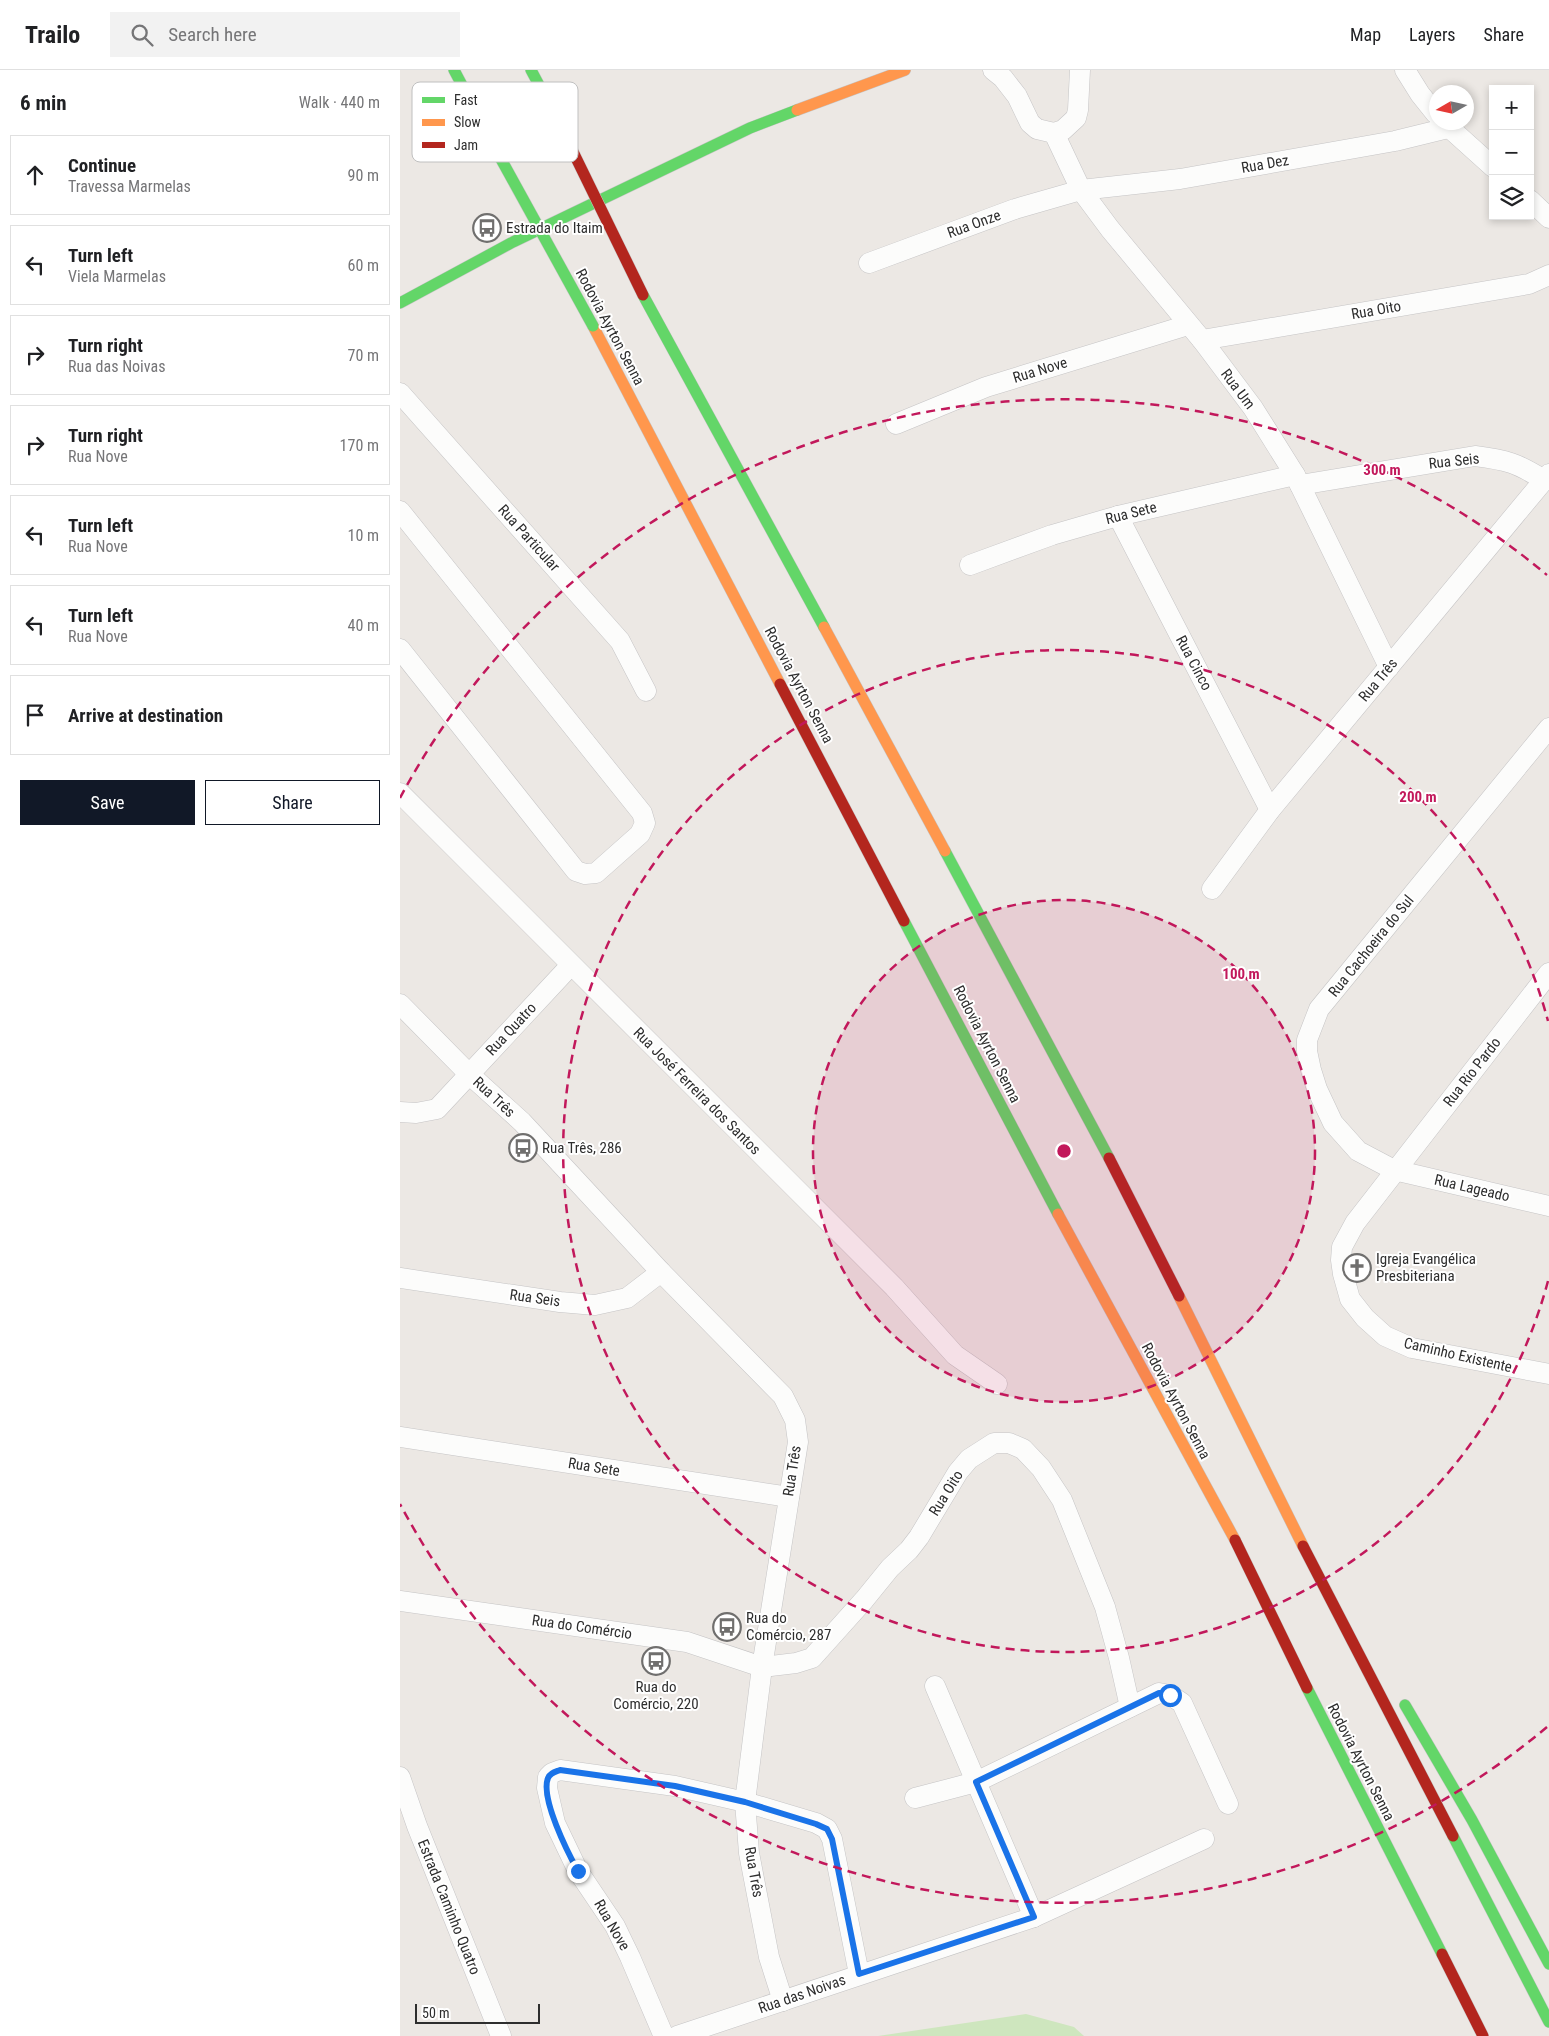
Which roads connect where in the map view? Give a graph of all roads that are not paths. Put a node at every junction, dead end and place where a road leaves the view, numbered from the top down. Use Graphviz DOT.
graph roads {
  1 [pos="454,70"];
  2 [pos="531,70"];
  3 [pos="905,70"];
  4 [pos="993,70"];
  5 [pos="1080,70"];
  6 [pos="1405,70"];
  7 [pos="460,82"];
  8 [pos="537,82"];
  9 [pos="1429,103"];
  10 [pos="1429,127"];
  11 [pos="1452,130"];
  12 [pos="1054,133"];
  13 [pos="503,162"];
  14 [pos="578,162"];
  15 [pos="1489,163"];
  16 [pos="1081,190"];
  17 [pos="1534,204"];
  18 [pos="1549,218"];
  19 [pos="869,263"];
  20 [pos="1549,275"];
  21 [pos="400,303"];
  22 [pos="1195,333"];
  23 [pos="400,394"];
  24 [pos="896,424"];
  25 [pos="1547,477"];
  26 [pos="1298,480"];
  27 [pos="400,511"];
  28 [pos="1118,516"];
  29 [pos="970,565"];
  30 [pos="400,649"];
  31 [pos="1388,668"];
  32 [pos="646,691"];
  33 [pos="1549,728"];
  34 [pos="400,793"];
  35 [pos="1270,810"];
  36 [pos="1212,889"];
  37 [pos="570,965"];
  38 [pos="1549,973"];
  39 [pos="400,1004"];
  40 [pos="469,1074"];
  41 [pos="400,1112"];
  42 [pos="1394,1170"];
  43 [pos="1549,1206"];
  44 [pos="661,1272"];
  45 [pos="400,1278"];
  46 [pos="1549,1374"];
  47 [pos="997,1384"];
  48 [pos="400,1437"];
  49 [pos="788,1497"];
  50 [pos="1328,1593"];
  51 [pos="400,1601"];
  52 [pos="1377,1664"];
  53 [pos="762,1667"];
  54 [pos="934,1686"];
  55 [pos="1399,1695"];
  56 [pos="1130,1708"];
  57 [pos="400,1777"];
  58 [pos="976,1782"];
  59 [pos="915,1798"];
  60 [pos="745,1802"];
  61 [pos="1228,1804"];
  62 [pos="1204,1838"];
  63 [pos="1034,1917"];
  64 [pos="1549,1964"];
  65 [pos="859,1974"];
  66 [pos="783,2001"];
  67 [pos="1549,2022"];
  68 [pos="501,2036"];
  69 [pos="665,2036"];
  70 [pos="677,2036"];
  71 [pos="1483,2036"];
  1 -- 7 [label="main road, Rodovia Ayrton Senna, bridge"];
  2 -- 8 [label="main road, bridge"];
  3 -- 21 [label="main road"];
  4 -- 12 [label="street"];
  5 -- 12 [label="street"];
  6 -- 9 [label="street"];
  10 -- 16 [label="street, Rua Dez"];
  11 -- 15 [label="street"];
  12 -- 16 [label="street, Rua Um"];
  13 -- 71 [label="main road, Rodovia Ayrton Senna, bridge"];
  14 -- 50 [label="main road, bridge"];
  16 -- 19 [label="street, Rua Onze"];
  16 -- 22 [label="street, Rua Um"];
  17 -- 18 [label="street"];
  20 -- 22 [label="street, Rua Oito"];
  22 -- 24 [label="street, Rua Nove"];
  22 -- 26 [label="street, Rua Um"];
  23 -- 32 [label="street, Rua Particular"];
  25 -- 26 [label="street, Rua Seis"];
  25 -- 31 [label="street, Rua Três"];
  26 -- 28 [label="street, Rua Sete"];
  26 -- 31 [label="street, Rua Um"];
  27 -- 30 [label="street"];
  28 -- 29 [label="street, Rua Sete"];
  28 -- 35 [label="street, Rua Cinco"];
  31 -- 35 [label="street, Rua Três"];
  33 -- 42 [label="street, Rua Cachoeira do Sul"];
  34 -- 37 [label="street, Rua José Ferreira dos Santos"];
  35 -- 36 [label="street, Rua Três"];
  37 -- 40 [label="street, Rua Quatro"];
  37 -- 47 [label="street, Rua José Ferreira dos Santos"];
  38 -- 42 [label="street, Rua Rio Pardo"];
  39 -- 40 [label="street, Rua Três"];
  40 -- 41 [label="street, Rua Quatro"];
  40 -- 44 [label="street, Rua Três"];
  42 -- 43 [label="street, Rua Lageado"];
  42 -- 46 [label="street, Caminho Existente"];
  44 -- 45 [label="street, Rua Seis"];
  44 -- 49 [label="street, Rua Três"];
  48 -- 49 [label="street, Rua Sete"];
  49 -- 53 [label="street, Rua Três"];
  50 -- 52 [label="main road"];
  50 -- 67 [label="main road"];
  51 -- 53 [label="street, Rua do Comércio"];
  53 -- 56 [label="street, Rua Oito"];
  53 -- 60 [label="street, Rua Três"];
  54 -- 58 [label="street"];
  55 -- 64 [label="main road"];
  56 -- 58 [label="street"];
  56 -- 61 [label="street"];
  57 -- 68 [label="street, Estrada Caminho Quatro"];
  58 -- 59 [label="street"];
  58 -- 63 [label="street"];
  60 -- 65 [label="street, Rua Nove"];
  60 -- 66 [label="street, Rua Três"];
  60 -- 69 [label="street, Rua Nove"];
  62 -- 63 [label="street, Rua das Noivas"];
  63 -- 65 [label="street, Rua das Noivas"];
  65 -- 66 [label="street, Rua das Noivas"];
  66 -- 70 [label="street, Rua das Noivas"];
}
